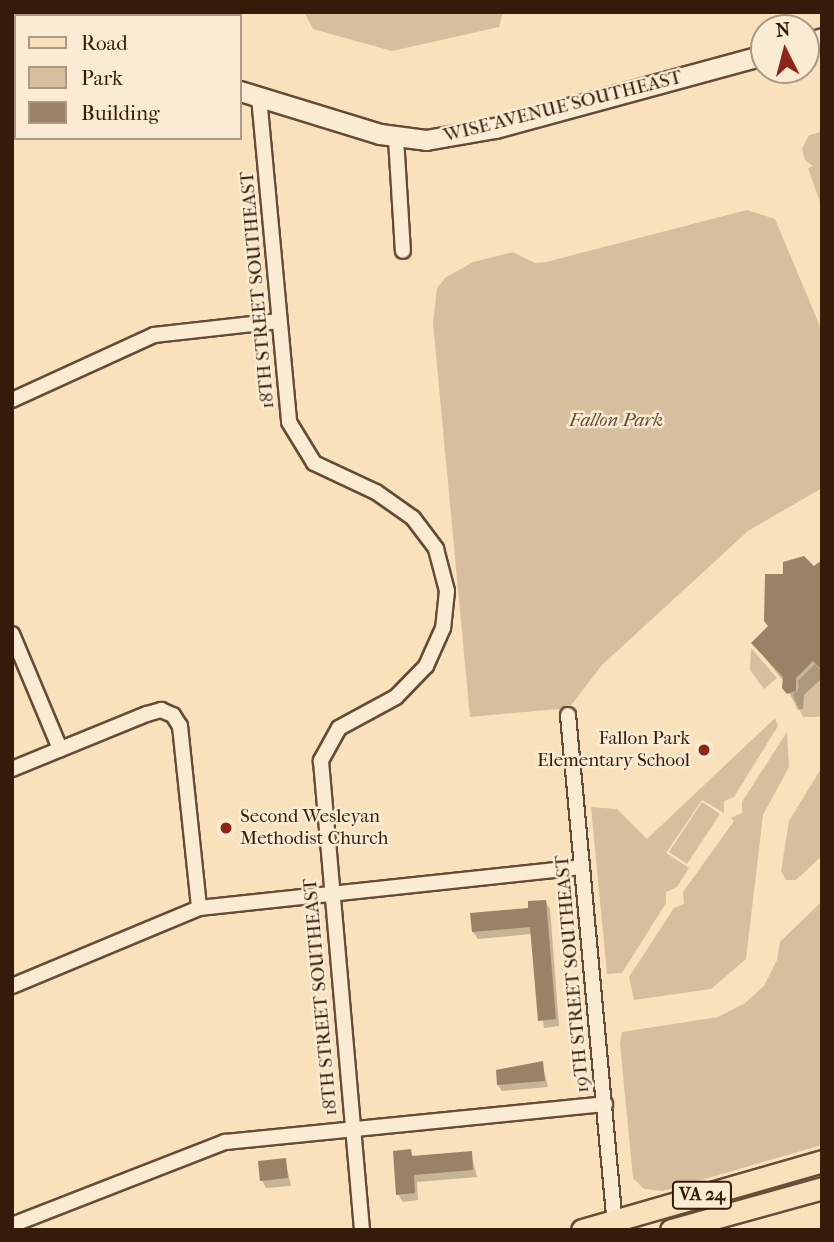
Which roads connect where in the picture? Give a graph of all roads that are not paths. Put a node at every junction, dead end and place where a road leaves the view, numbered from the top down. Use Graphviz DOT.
graph roads {
  1 [pos="750,59"];
  2 [pos="242,92"];
  3 [pos="259,97"];
  4 [pos="396,138"];
  5 [pos="403,251"];
  6 [pos="279,321"];
  7 [pos="12,400"];
  8 [pos="12,634"];
  9 [pos="568,715"];
  10 [pos="60,749"];
  11 [pos="12,769"];
  12 [pos="582,867"];
  13 [pos="330,893"];
  14 [pos="200,908"];
  15 [pos="12,986"];
  16 [pos="605,1104"];
  17 [pos="352,1127"];
  18 [pos="822,1161"];
  19 [pos="822,1188"];
  20 [pos="615,1225"];
  21 [pos="12,1226"];
  22 [pos="362,1230"];
  23 [pos="582,1230"];
  24 [pos="671,1230"];
  1 -- 4 [label="street, WISE AVENUE SOUTHEAST"];
  2 -- 3 [label="street, WISE AVENUE SOUTHEAST"];
  3 -- 4 [label="street, WISE AVENUE SOUTHEAST"];
  3 -- 6 [label="street, 18TH STREET SOUTHEAST"];
  4 -- 5 [label="street"];
  6 -- 7 [label="street"];
  6 -- 13 [label="street, 18TH STREET SOUTHEAST"];
  8 -- 10 [label="street"];
  9 -- 12 [label="street, 19TH STREET SOUTHEAST"];
  10 -- 11 [label="street"];
  10 -- 14 [label="street"];
  12 -- 13 [label="street"];
  12 -- 16 [label="street, 19TH STREET SOUTHEAST"];
  13 -- 14 [label="street"];
  13 -- 17 [label="street, 18TH STREET SOUTHEAST"];
  14 -- 15 [label="street"];
  16 -- 17 [label="street"];
  16 -- 20 [label="street, 19TH STREET SOUTHEAST"];
  17 -- 21 [label="street"];
  17 -- 22 [label="street, 18TH STREET SOUTHEAST"];
  18 -- 20 [label="main road, VA 24"];
  19 -- 24 [label="main road, VA 24"];
  20 -- 23 [label="main road, VA 24"];
}
